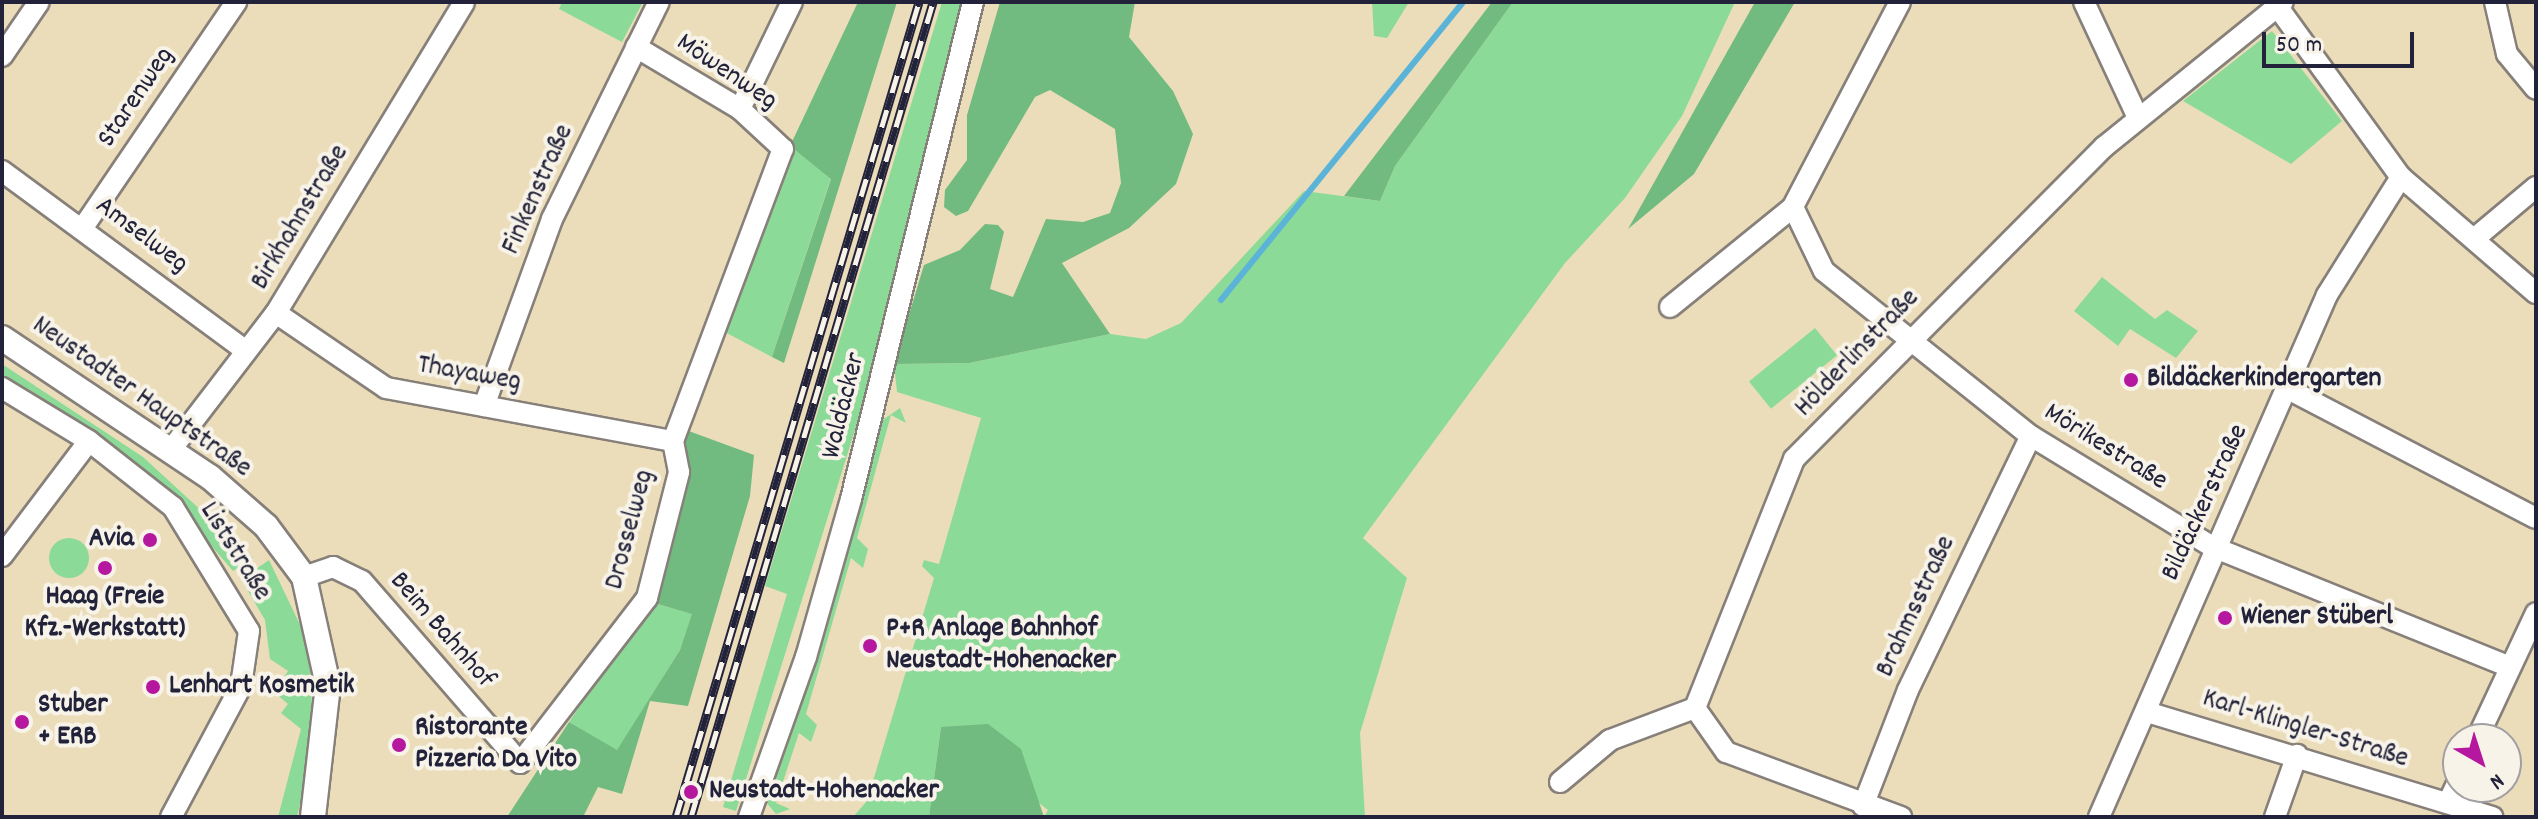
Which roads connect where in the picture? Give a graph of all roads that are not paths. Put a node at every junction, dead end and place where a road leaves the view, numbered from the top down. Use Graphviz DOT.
graph roads {
  1 [pos="39,2"];
  2 [pos="236,2"];
  3 [pos="464,2"];
  4 [pos="659,2"];
  5 [pos="792,2"];
  6 [pos="973,2"];
  7 [pos="1900,2"];
  8 [pos="2084,2"];
  9 [pos="2495,2"];
  10 [pos="2280,4"];
  11 [pos="636,47"];
  12 [pos="2,56"];
  13 [pos="2536,89"];
  14 [pos="740,109"];
  15 [pos="2138,118"];
  16 [pos="783,149"];
  17 [pos="2,171"];
  18 [pos="2401,177"];
  19 [pos="2536,187"];
  20 [pos="1793,207"];
  21 [pos="84,226"];
  22 [pos="2474,239"];
  23 [pos="2536,293"];
  24 [pos="1670,307"];
  25 [pos="276,313"];
  26 [pos="2,338"];
  27 [pos="1909,339"];
  28 [pos="243,349"];
  29 [pos="2,388"];
  30 [pos="2290,390"];
  31 [pos="484,406"];
  32 [pos="2031,436"];
  33 [pos="89,441"];
  34 [pos="673,441"];
  35 [pos="170,451"];
  36 [pos="2536,518"];
  37 [pos="2213,547"];
  38 [pos="2,556"];
  39 [pos="304,577"];
  40 [pos="2536,613"];
  41 [pos="2510,667"];
  42 [pos="1695,708"];
  43 [pos="2147,712"];
  44 [pos="2484,723"];
  45 [pos="2297,755"];
  46 [pos="520,763"];
  47 [pos="1560,782"];
  48 [pos="2442,801"];
  49 [pos="2448,803"];
  50 [pos="1863,806"];
  51 [pos="1893,816"];
  52 [pos="171,817"];
  53 [pos="313,817"];
  54 [pos="749,817"];
  55 [pos="2099,817"];
  56 [pos="2275,817"];
  57 [pos="2492,817"];
  1 -- 12 [label="street"];
  2 -- 21 [label="street, Starenweg"];
  3 -- 25 [label="street, Birkhahnstraße"];
  4 -- 11 [label="street, Finkenstraße"];
  5 -- 14 [label="street"];
  6 -- 54 [label="street, Waldäcker"];
  7 -- 20 [label="street"];
  8 -- 15 [label="street"];
  9 -- 13 [label="street"];
  10 -- 15 [label="street, Hölderlinstraße"];
  10 -- 18 [label="street"];
  11 -- 14 [label="street, Möwenweg"];
  11 -- 31 [label="street, Finkenstraße"];
  14 -- 16 [label="street, Möwenweg"];
  15 -- 27 [label="street, Hölderlinstraße"];
  16 -- 34 [label="street, Drosselweg"];
  17 -- 21 [label="street, Amselweg"];
  18 -- 22 [label="street"];
  18 -- 30 [label="street, Bildäckerstraße"];
  19 -- 22 [label="street"];
  20 -- 24 [label="street"];
  20 -- 27 [label="street, Mörikestraße"];
  21 -- 28 [label="street, Amselweg"];
  22 -- 23 [label="street"];
  25 -- 28 [label="street, Birkhahnstraße"];
  25 -- 31 [label="street, Thayaweg"];
  26 -- 35 [label="street, Neustadter Hauptstraße"];
  27 -- 32 [label="street, Mörikestraße"];
  27 -- 42 [label="street, Hölderlinstraße"];
  28 -- 35 [label="street, Birkhahnstraße"];
  29 -- 33 [label="street, Liststraße"];
  30 -- 36 [label="street"];
  30 -- 37 [label="street, Bildäckerstraße"];
  31 -- 34 [label="street, Thayaweg"];
  32 -- 37 [label="street, Mörikestraße"];
  32 -- 50 [label="street, Brahmsstraße"];
  33 -- 38 [label="street"];
  33 -- 52 [label="street, Liststraße"];
  34 -- 46 [label="street, Drosselweg"];
  35 -- 39 [label="street, Neustadter Hauptstraße"];
  37 -- 41 [label="street, Mörikestraße"];
  37 -- 43 [label="street, Bildäckerstraße"];
  39 -- 46 [label="street, Beim Bahnhof"];
  39 -- 53 [label="street, Neustadter Hauptstraße"];
  40 -- 41 [label="street"];
  41 -- 44 [label="street"];
  42 -- 47 [label="street"];
  42 -- 50 [label="street"];
  43 -- 45 [label="street, Karl-Klingler-Straße"];
  43 -- 55 [label="street, Bildäckerstraße"];
  45 -- 48 [label="street, Karl-Klingler-Straße"];
  45 -- 56 [label="street"];
  49 -- 57 [label="street, Karl-Klingler-Straße"];
  50 -- 51 [label="street"];
}
